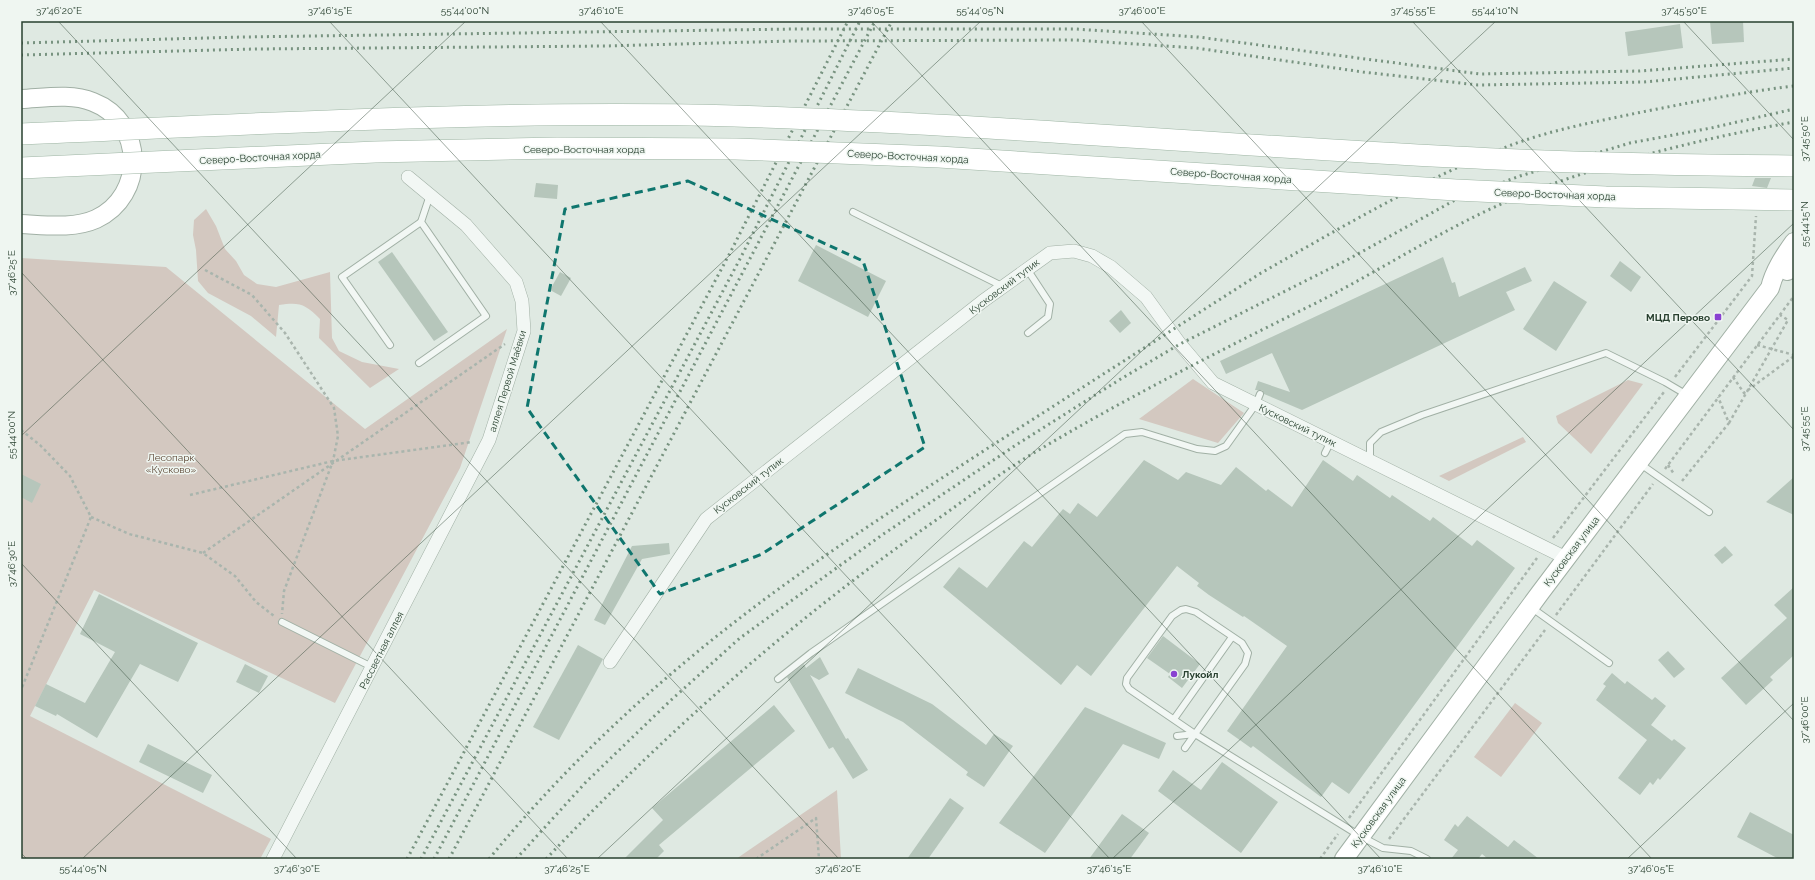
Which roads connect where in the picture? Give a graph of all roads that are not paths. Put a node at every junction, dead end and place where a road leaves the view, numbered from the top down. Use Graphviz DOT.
graph roads {
  1 [pos="21,99"];
  2 [pos="21,134"];
  3 [pos="1794,166"];
  4 [pos="21,168"];
  5 [pos="408,177"];
  6 [pos="431,194"];
  7 [pos="1794,200"];
  8 [pos="853,212"];
  9 [pos="421,222"];
  10 [pos="21,224"];
  11 [pos="1794,242"];
  12 [pos="1026,268"];
  13 [pos="1792,268"];
  14 [pos="1004,287"];
  15 [pos="1770,288"];
  16 [pos="1028,333"];
  17 [pos="390,345"];
  18 [pos="419,363"];
  19 [pos="1688,396"];
  20 [pos="1258,399"];
  21 [pos="489,440"];
  22 [pos="1331,441"];
  23 [pos="1325,453"];
  24 [pos="1370,460"];
  25 [pos="1638,462"];
  26 [pos="1709,512"];
  27 [pos="1566,558"];
  28 [pos="1530,607"];
  29 [pos="282,622"];
  30 [pos="1232,637"];
  31 [pos="610,662"];
  32 [pos="1609,662"];
  33 [pos="372,667"];
  34 [pos="778,679"];
  35 [pos="1174,720"];
  36 [pos="1195,734"];
  37 [pos="1177,736"];
  38 [pos="1185,748"];
  39 [pos="1360,836"];
  40 [pos="273,859"];
  41 [pos="1344,859"];
  42 [pos="1427,859"];
  1 -- 10 [label="street"];
  2 -- 3 [label="main road, bridge"];
  4 -- 7 [label="main road, Северо-Восточная хорда, bridge"];
  5 -- 6 [label="street, аллея Первой Маёвки"];
  6 -- 9 [label="lane"];
  6 -- 21 [label="street, аллея Первой Маёвки"];
  8 -- 14 [label="lane"];
  9 -- 17 [label="lane"];
  9 -- 18 [label="lane"];
  11 -- 15 [label="street, Кусковская улица"];
  12 -- 14 [label="street, Кусковский тупик"];
  12 -- 16 [label="lane"];
  12 -- 20 [label="street, Кусковский тупик"];
  13 -- 15 [label="street"];
  14 -- 31 [label="street, Кусковский тупик"];
  15 -- 19 [label="street, Кусковская улица"];
  19 -- 24 [label="lane"];
  19 -- 25 [label="street, Кусковская улица"];
  20 -- 22 [label="street, Кусковский тупик"];
  20 -- 34 [label="lane"];
  21 -- 33 [label="street, Рассветная аллея"];
  22 -- 23 [label="lane"];
  22 -- 24 [label="street, Кусковский тупик"];
  24 -- 27 [label="street, Кусковский тупик"];
  25 -- 26 [label="lane"];
  25 -- 27 [label="street, Кусковская улица"];
  27 -- 28 [label="street, Кусковская улица"];
  28 -- 32 [label="lane"];
  28 -- 39 [label="street, Кусковская улица"];
  29 -- 33 [label="lane"];
  30 -- 35 [label="lane"];
  30 -- 35 [label="lane"];
  30 -- 36 [label="lane"];
  33 -- 40 [label="street, Рассветная аллея"];
  35 -- 36 [label="lane"];
  36 -- 37 [label="lane"];
  36 -- 38 [label="lane"];
  36 -- 39 [label="lane"];
  39 -- 41 [label="street, Кусковская улица"];
  39 -- 42 [label="lane"];
}
